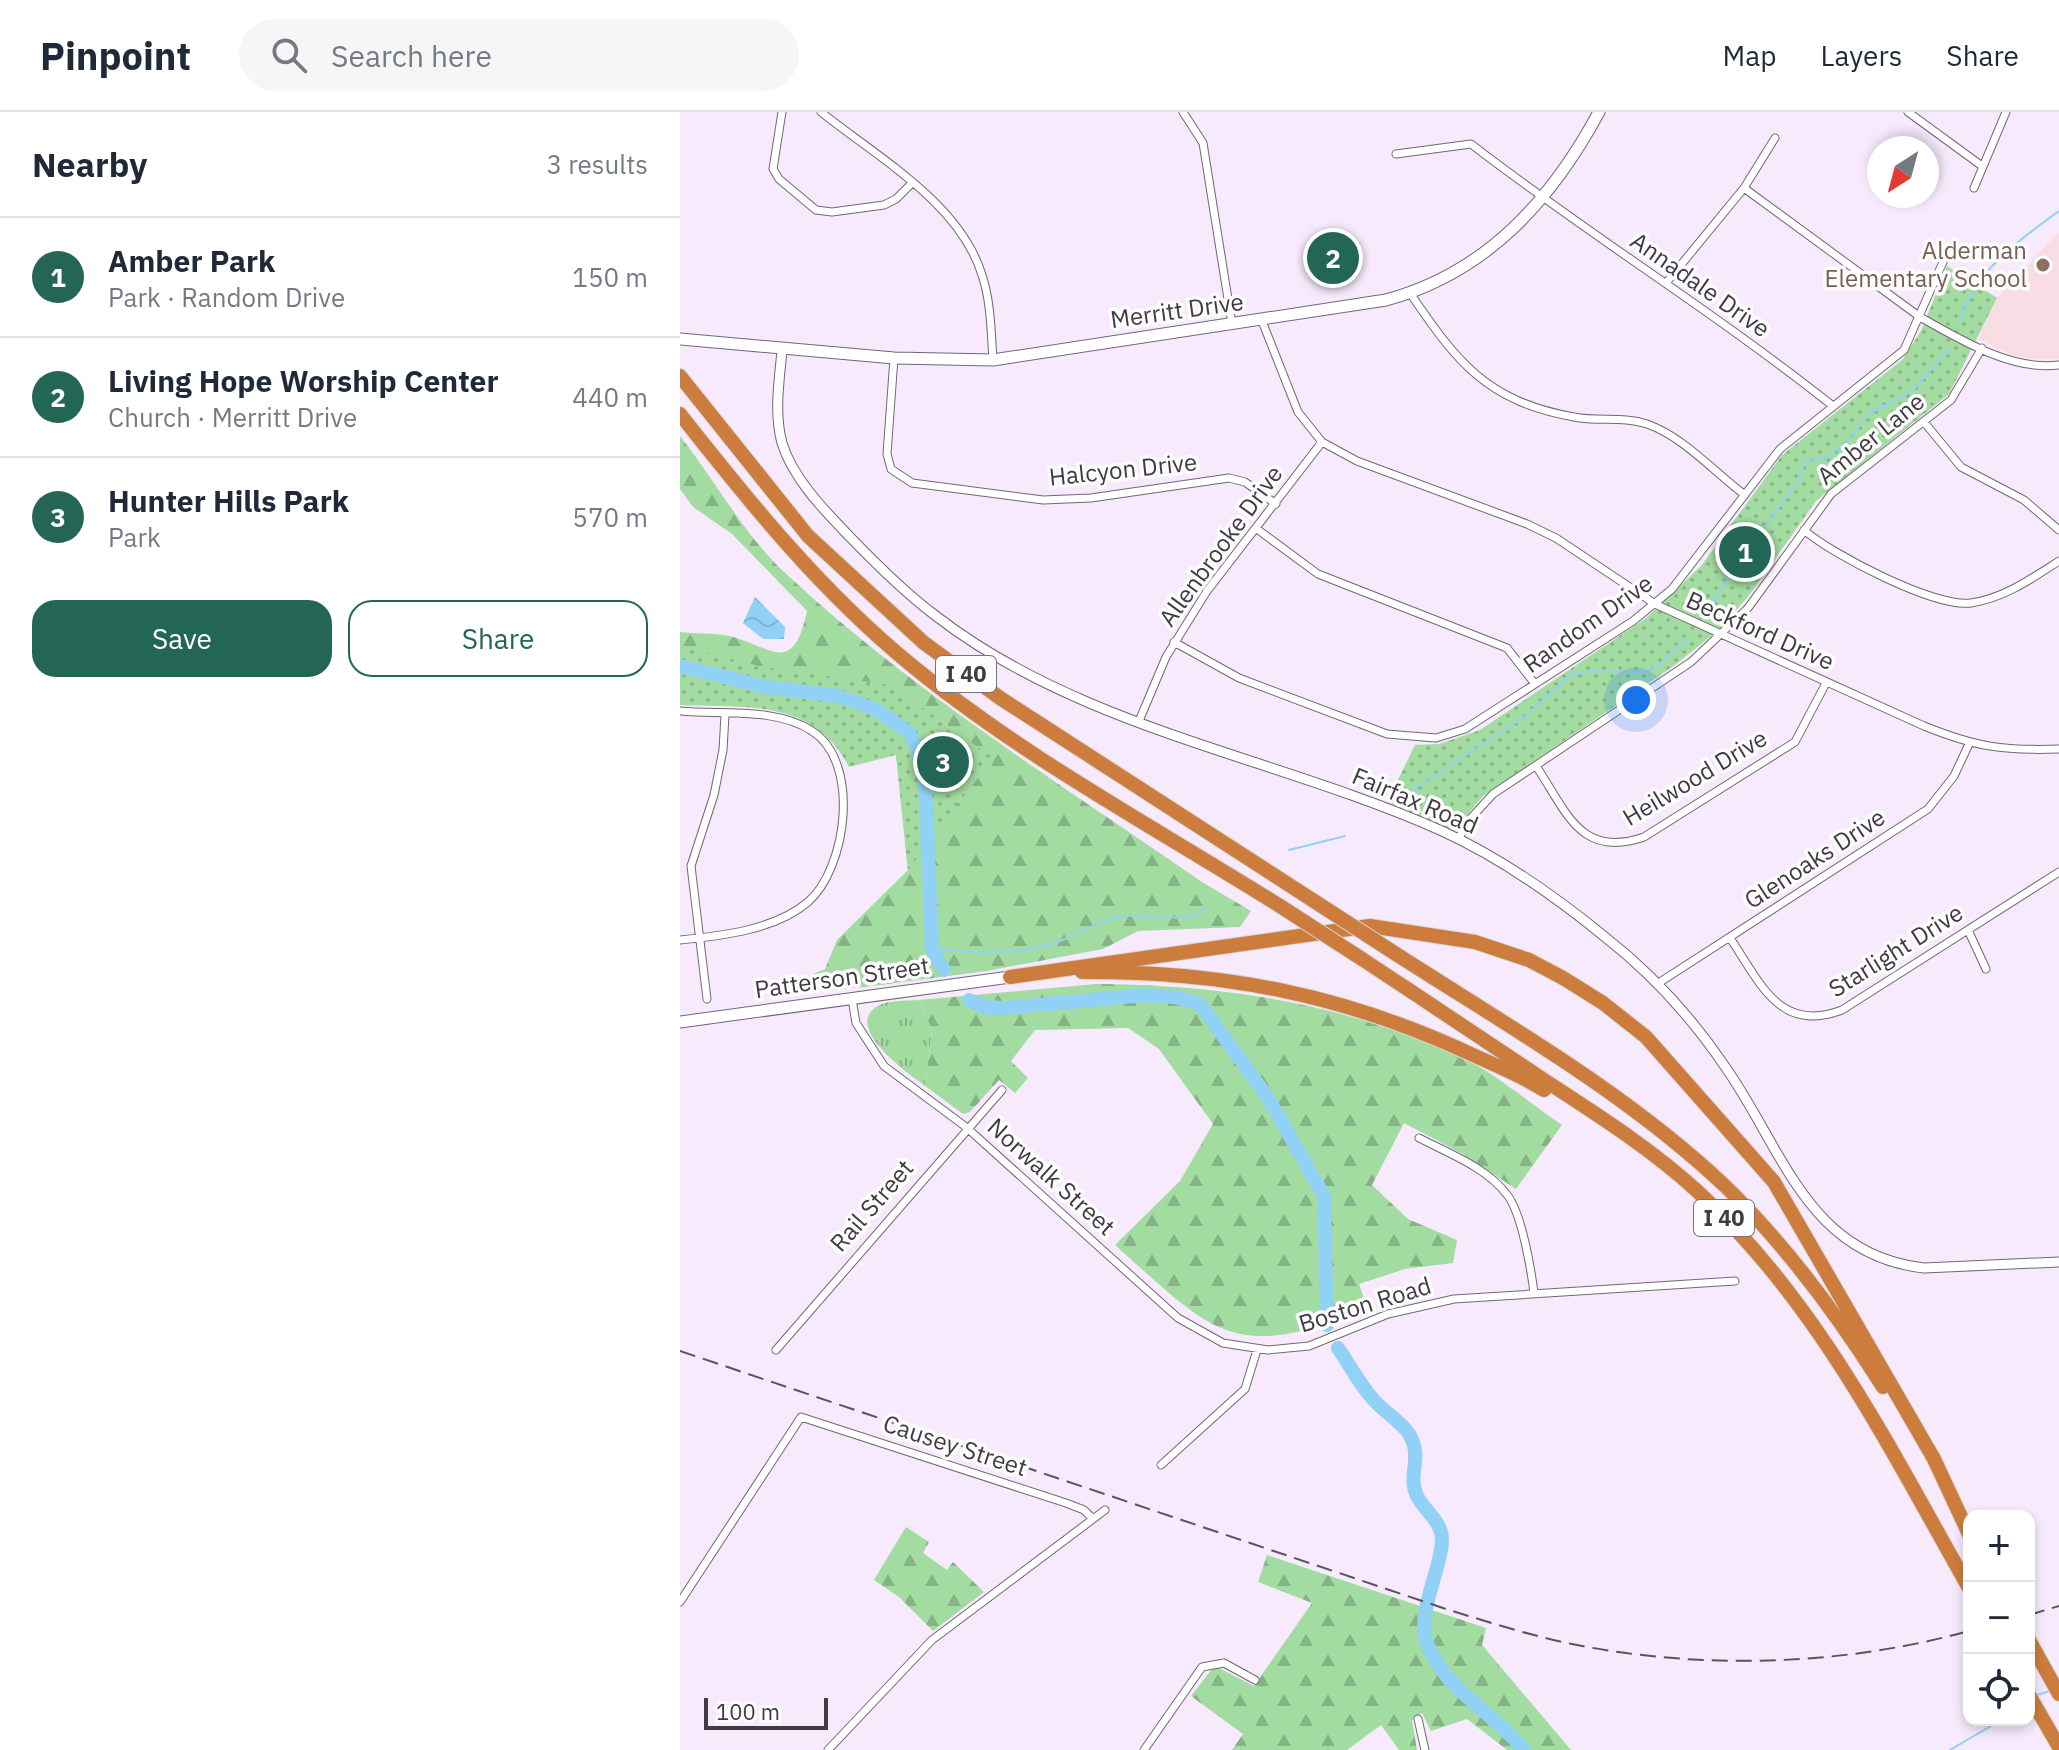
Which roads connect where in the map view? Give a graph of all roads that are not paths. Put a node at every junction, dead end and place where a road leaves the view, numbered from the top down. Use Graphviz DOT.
graph roads {
  1 [pos="782,112"];
  2 [pos="821,112"];
  3 [pos="1183,112"];
  4 [pos="1599,112"];
  5 [pos="1908,112"];
  6 [pos="2006,112"];
  7 [pos="1775,138"];
  8 [pos="1396,154"];
  9 [pos="1982,166"];
  10 [pos="911,184"];
  11 [pos="1744,188"];
  12 [pos="1974,188"];
  13 [pos="1543,200"];
  14 [pos="1943,262"];
  15 [pos="1666,283"];
  16 [pos="1410,293"];
  17 [pos="1920,317"];
  18 [pos="1262,321"];
  19 [pos="1232,324"];
  20 [pos="680,339"];
  21 [pos="1982,348"];
  22 [pos="782,351"];
  23 [pos="894,358"];
  24 [pos="993,360"];
  25 [pos="2059,365"];
  26 [pos="680,376"];
  27 [pos="1833,406"];
  28 [pos="680,414"];
  29 [pos="1924,422"];
  30 [pos="1322,442"];
  31 [pos="1745,495"];
  32 [pos="1276,504"];
  33 [pos="1257,529"];
  34 [pos="1804,530"];
  35 [pos="2059,530"];
  36 [pos="2059,561"];
  37 [pos="1655,604"];
  38 [pos="1721,637"];
  39 [pos="1174,642"];
  40 [pos="1826,683"];
  41 [pos="1535,684"];
  42 [pos="680,711"];
  43 [pos="725,715"];
  44 [pos="1139,721"];
  45 [pos="1969,744"];
  46 [pos="2059,749"];
  47 [pos="1536,766"];
  48 [pos="1458,839"];
  49 [pos="2059,872"];
  50 [pos="1968,930"];
  51 [pos="702,937"];
  52 [pos="1730,938"];
  53 [pos="680,940"];
  54 [pos="1986,969"];
  55 [pos="1010,977"];
  56 [pos="1657,984"];
  57 [pos="707,999"];
  58 [pos="852,999"];
  59 [pos="680,1022"];
  60 [pos="1002,1090"];
  61 [pos="966,1127"];
  62 [pos="1419,1138"];
  63 [pos="1646,1149"];
  64 [pos="2059,1262"];
  65 [pos="1735,1281"];
  66 [pos="1534,1293"];
  67 [pos="776,1350"];
  68 [pos="1257,1350"];
  69 [pos="1161,1465"];
  70 [pos="1105,1510"];
  71 [pos="1093,1519"];
  72 [pos="1963,1522"];
  73 [pos="1963,1525"];
  74 [pos="1966,1582"];
  75 [pos="680,1602"];
  76 [pos="2035,1650"];
  77 [pos="1255,1680"];
  78 [pos="2059,1694"];
  79 [pos="2035,1705"];
  80 [pos="1418,1719"];
  81 [pos="2059,1747"];
  82 [pos="828,1750"];
  83 [pos="1144,1750"];
  84 [pos="1425,1750"];
  1 -- 10 [label="street"];
  2 -- 10 [label="street"];
  3 -- 19 [label="street"];
  4 -- 13 [label="main road, Merritt Drive"];
  5 -- 9 [label="street"];
  6 -- 9 [label="street"];
  7 -- 11 [label="street"];
  8 -- 13 [label="street, Annadale Drive"];
  9 -- 12 [label="street"];
  10 -- 24 [label="street"];
  11 -- 15 [label="street"];
  11 -- 17 [label="street"];
  13 -- 15 [label="street, Annadale Drive"];
  13 -- 16 [label="main road, Merritt Drive"];
  14 -- 17 [label="street, Random Drive"];
  15 -- 27 [label="street, Annadale Drive"];
  16 -- 18 [label="main road, Merritt Drive"];
  16 -- 31 [label="street"];
  17 -- 21 [label="street"];
  17 -- 27 [label="street, Random Drive"];
  18 -- 19 [label="main road, Merritt Drive"];
  18 -- 30 [label="street, Beckford Drive"];
  19 -- 24 [label="main road, Merritt Drive"];
  20 -- 22 [label="main road, Merritt Drive"];
  21 -- 25 [label="street"];
  21 -- 29 [label="street, Amber Lane"];
  22 -- 23 [label="main road, Merritt Drive"];
  22 -- 44 [label="street, Fairfax Road"];
  23 -- 24 [label="main road, Merritt Drive"];
  23 -- 32 [label="street, Halcyon Drive"];
  26 -- 73 [label="highway, I 40, bridge"];
  27 -- 31 [label="street, Random Drive"];
  28 -- 63 [label="highway, I 40, bridge"];
  29 -- 34 [label="street, Amber Lane"];
  29 -- 35 [label="street"];
  30 -- 32 [label="street, Allenbrooke Drive"];
  30 -- 37 [label="street, Beckford Drive"];
  31 -- 37 [label="street, Random Drive"];
  32 -- 33 [label="street, Allenbrooke Drive"];
  33 -- 39 [label="street, Allenbrooke Drive"];
  33 -- 41 [label="street"];
  34 -- 36 [label="street"];
  34 -- 38 [label="street, Amber Lane"];
  37 -- 38 [label="street, Beckford Drive"];
  37 -- 41 [label="street, Random Drive"];
  38 -- 40 [label="street, Beckford Drive"];
  38 -- 47 [label="street, Amber Lane"];
  39 -- 41 [label="street, Random Drive"];
  39 -- 44 [label="street, Allenbrooke Drive"];
  40 -- 45 [label="street, Beckford Drive"];
  40 -- 47 [label="street, Heilwood Drive"];
  42 -- 43 [label="street"];
  43 -- 51 [label="street"];
  43 -- 51 [label="street"];
  44 -- 48 [label="street, Fairfax Road"];
  45 -- 46 [label="street, Beckford Drive"];
  45 -- 52 [label="street, Glenoaks Drive"];
  47 -- 48 [label="street, Amber Lane"];
  48 -- 56 [label="street, Fairfax Road"];
  49 -- 50 [label="street, Starlight Drive"];
  50 -- 52 [label="street, Starlight Drive"];
  50 -- 54 [label="street"];
  51 -- 53 [label="street"];
  51 -- 57 [label="street"];
  52 -- 56 [label="street, Glenoaks Drive"];
  55 -- 58 [label="main road, Patterson Street"];
  55 -- 63 [label="highway"];
  55 -- 72 [label="highway"];
  56 -- 64 [label="street, Fairfax Road"];
  58 -- 59 [label="main road, Patterson Street"];
  58 -- 61 [label="street, Norwalk Street"];
  60 -- 61 [label="street, Rail Street"];
  61 -- 67 [label="street, Rail Street"];
  61 -- 68 [label="street, Norwalk Street"];
  62 -- 66 [label="street"];
  63 -- 74 [label="highway, I 40"];
  65 -- 66 [label="street, Boston Road"];
  66 -- 68 [label="street, Boston Road"];
  68 -- 69 [label="street"];
  70 -- 71 [label="street"];
  71 -- 75 [label="street, Causey Street"];
  71 -- 82 [label="street"];
  76 -- 78 [label="highway"];
  77 -- 83 [label="street"];
  79 -- 81 [label="highway"];
  80 -- 84 [label="street"];
}
